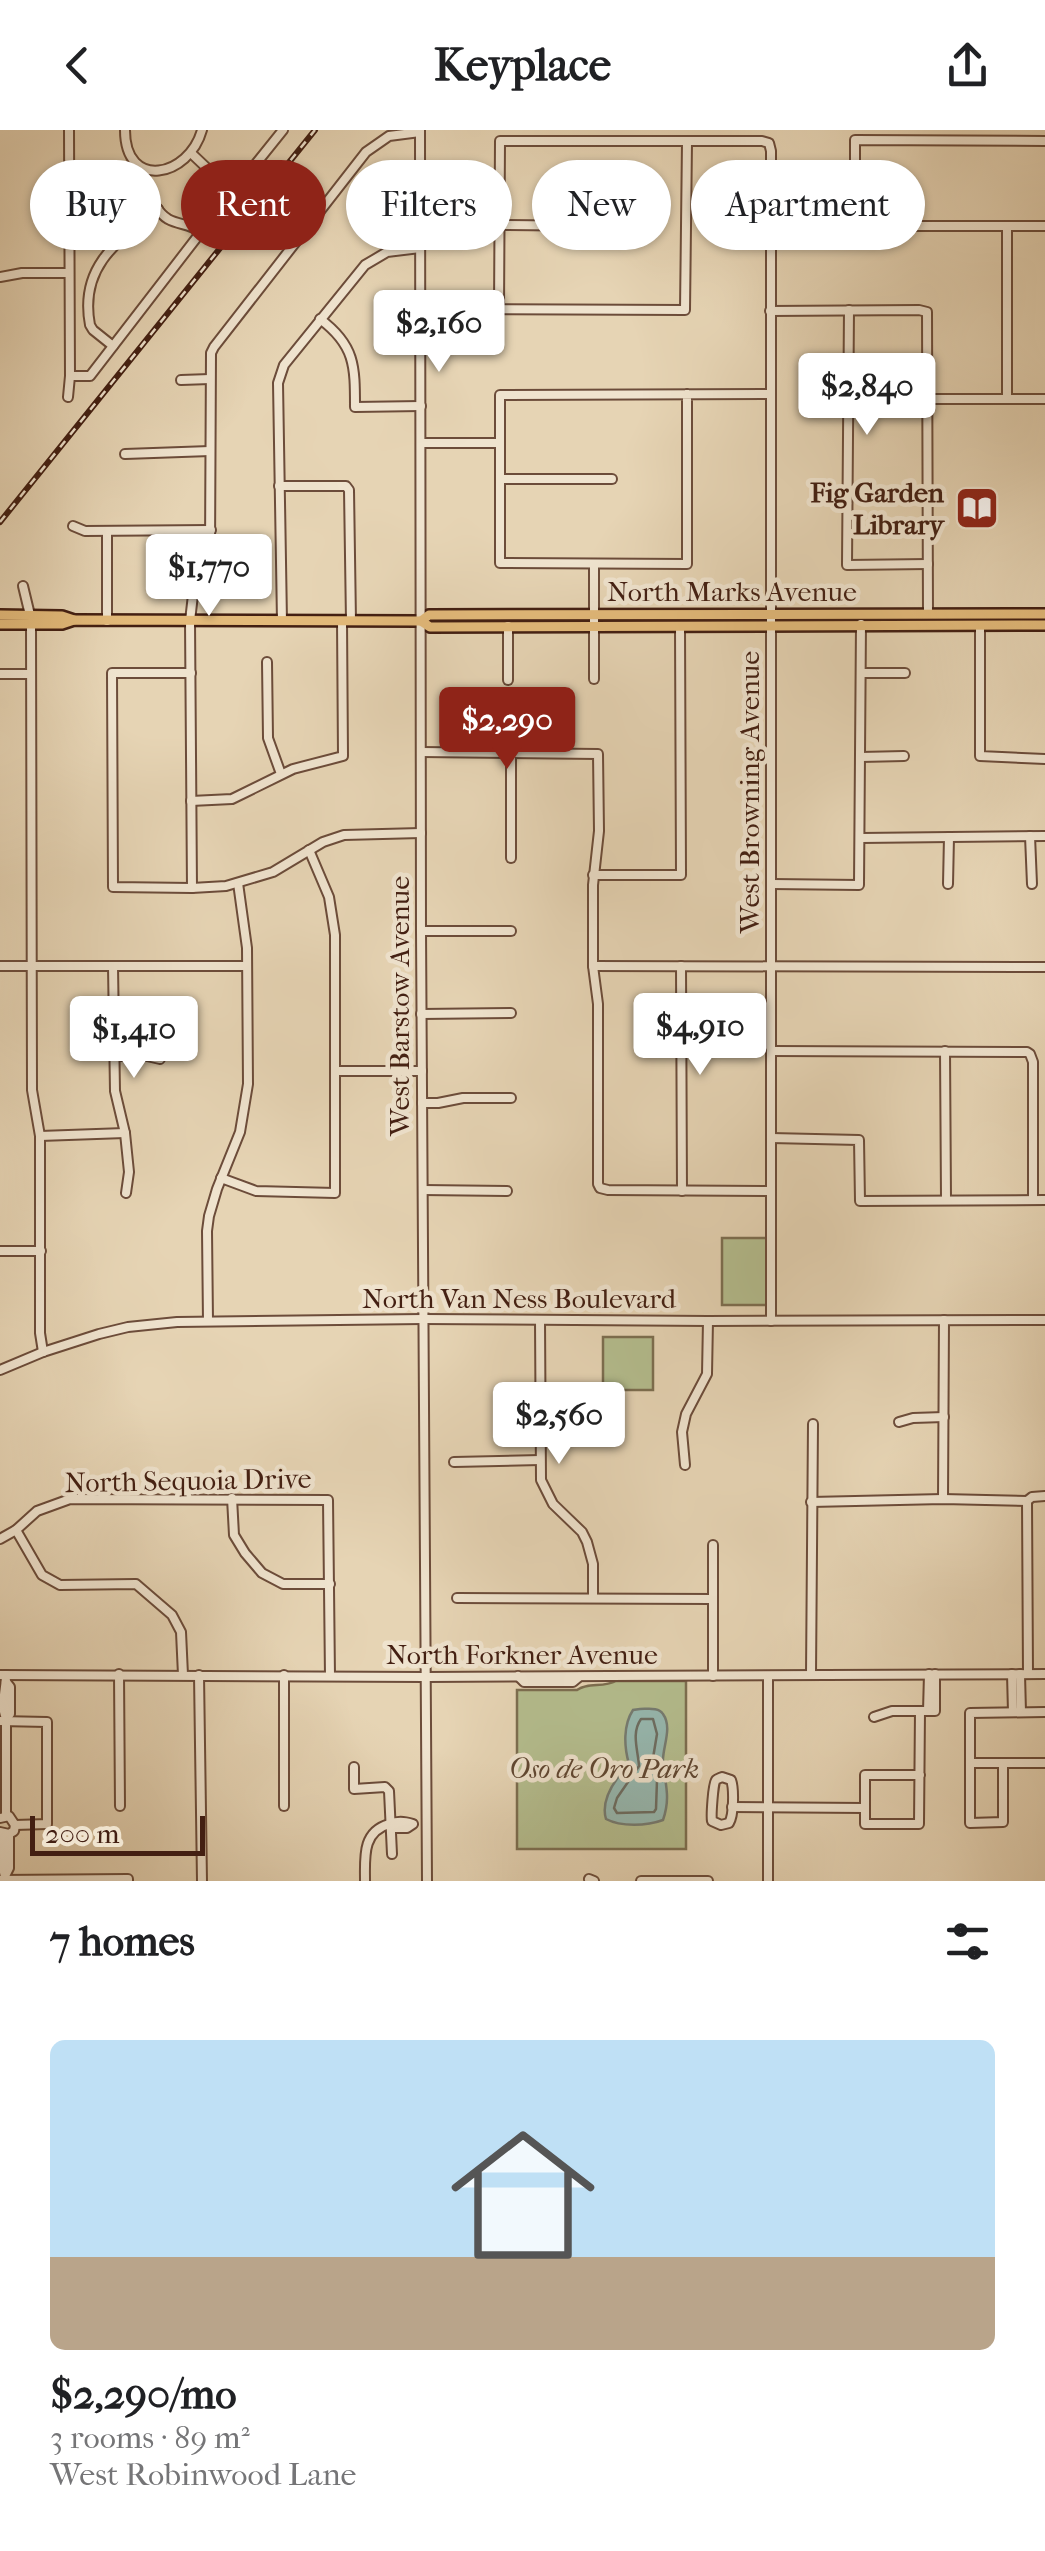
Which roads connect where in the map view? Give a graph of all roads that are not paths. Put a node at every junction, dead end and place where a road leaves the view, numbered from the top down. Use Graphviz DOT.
graph roads {
  1 [pos="69,130"];
  2 [pos="125,130"];
  3 [pos="202,130"];
  4 [pos="284,130"];
  5 [pos="621,130"];
  6 [pos="420,131"];
  7 [pos="1045,140"];
  8 [pos="621,142"];
  9 [pos="687,142"];
  10 [pos="191,153"];
  11 [pos="69,160"];
  12 [pos="135,160"];
  13 [pos="198,160"];
  14 [pos="260,160"];
  15 [pos="420,160"];
  16 [pos="500,160"];
  17 [pos="771,160"];
  18 [pos="855,160"];
  19 [pos="161,171"];
  20 [pos="925,226"];
  21 [pos="1008,226"];
  22 [pos="1045,226"];
  23 [pos="68,250"];
  24 [pos="111,250"];
  25 [pos="186,250"];
  26 [pos="395,250"];
  27 [pos="420,250"];
  28 [pos="500,250"];
  29 [pos="770,250"];
  30 [pos="68,273"];
  31 [pos="0,276"];
  32 [pos="420,308"];
  33 [pos="499,309"];
  34 [pos="770,310"];
  35 [pos="849,310"];
  36 [pos="320,319"];
  37 [pos="113,346"];
  38 [pos="70,376"];
  39 [pos="210,379"];
  40 [pos="180,380"];
  41 [pos="686,394"];
  42 [pos="771,394"];
  43 [pos="68,397"];
  44 [pos="928,399"];
  45 [pos="1008,399"];
  46 [pos="1045,399"];
  47 [pos="421,406"];
  48 [pos="421,443"];
  49 [pos="500,443"];
  50 [pos="210,451"];
  51 [pos="125,454"];
  52 [pos="500,479"];
  53 [pos="612,479"];
  54 [pos="279,486"];
  55 [pos="74,526"];
  56 [pos="211,530"];
  57 [pos="107,531"];
  58 [pos="594,564"];
  59 [pos="928,564"];
  60 [pos="24,586"];
  61 [pos="593,614"];
  62 [pos="928,614"];
  63 [pos="998,614"];
  64 [pos="1045,614"];
  65 [pos="0,615"];
  66 [pos="771,619"];
  67 [pos="30,620"];
  68 [pos="107,620"];
  69 [pos="190,621"];
  70 [pos="282,621"];
  71 [pos="347,621"];
  72 [pos="421,621"];
  73 [pos="0,624"];
  74 [pos="861,624"];
  75 [pos="889,624"];
  76 [pos="975,625"];
  77 [pos="1045,625"];
  78 [pos="508,626"];
  79 [pos="593,626"];
  80 [pos="680,626"];
  81 [pos="267,662"];
  82 [pos="190,673"];
  83 [pos="862,673"];
  84 [pos="905,673"];
  85 [pos="0,674"];
  86 [pos="30,674"];
  87 [pos="594,679"];
  88 [pos="508,680"];
  89 [pos="420,752"];
  90 [pos="511,753"];
  91 [pos="861,756"];
  92 [pos="904,756"];
  93 [pos="1045,759"];
  94 [pos="281,774"];
  95 [pos="192,801"];
  96 [pos="421,833"];
  97 [pos="1030,836"];
  98 [pos="1045,836"];
  99 [pos="949,837"];
  100 [pos="861,838"];
  101 [pos="308,850"];
  102 [pos="511,858"];
  103 [pos="593,874"];
  104 [pos="238,883"];
  105 [pos="772,884"];
  106 [pos="948,884"];
  107 [pos="1032,884"];
  108 [pos="192,888"];
  109 [pos="511,930"];
  110 [pos="421,931"];
  111 [pos="0,966"];
  112 [pos="31,966"];
  113 [pos="247,966"];
  114 [pos="593,966"];
  115 [pos="681,966"];
  116 [pos="772,966"];
  117 [pos="1045,966"];
  118 [pos="113,967"];
  119 [pos="510,1013"];
  120 [pos="421,1014"];
  121 [pos="770,1051"];
  122 [pos="946,1051"];
  123 [pos="114,1056"];
  124 [pos="160,1059"];
  125 [pos="335,1071"];
  126 [pos="422,1071"];
  127 [pos="512,1098"];
  128 [pos="422,1104"];
  129 [pos="125,1132"];
  130 [pos="40,1136"];
  131 [pos="771,1138"];
  132 [pos="221,1178"];
  133 [pos="422,1190"];
  134 [pos="682,1190"];
  135 [pos="507,1191"];
  136 [pos="771,1191"];
  137 [pos="126,1192"];
  138 [pos="946,1199"];
  139 [pos="1032,1200"];
  140 [pos="1045,1200"];
  141 [pos="0,1251"];
  142 [pos="41,1251"];
  143 [pos="423,1319"];
  144 [pos="540,1320"];
  145 [pos="944,1320"];
  146 [pos="1045,1320"];
  147 [pos="208,1321"];
  148 [pos="708,1321"];
  149 [pos="770,1321"];
  150 [pos="43,1352"];
  151 [pos="0,1370"];
  152 [pos="944,1417"];
  153 [pos="899,1422"];
  154 [pos="813,1424"];
  155 [pos="540,1460"];
  156 [pos="454,1462"];
  157 [pos="685,1465"];
  158 [pos="1045,1496"];
  159 [pos="232,1498"];
  160 [pos="944,1499"];
  161 [pos="1027,1501"];
  162 [pos="811,1502"];
  163 [pos="16,1530"];
  164 [pos="0,1540"];
  165 [pos="713,1545"];
  166 [pos="330,1584"];
  167 [pos="457,1598"];
  168 [pos="593,1598"];
  169 [pos="713,1599"];
  170 [pos="119,1674"];
  171 [pos="183,1674"];
  172 [pos="199,1674"];
  173 [pos="932,1674"];
  174 [pos="1020,1674"];
  175 [pos="1045,1674"];
  176 [pos="284,1675"];
  177 [pos="811,1675"];
  178 [pos="330,1676"];
  179 [pos="713,1676"];
  180 [pos="768,1676"];
  181 [pos="4,1677"];
  182 [pos="426,1677"];
  183 [pos="6,1701"];
  184 [pos="928,1711"];
  185 [pos="1017,1712"];
  186 [pos="1045,1712"];
  187 [pos="874,1717"];
  188 [pos="4,1720"];
  189 [pos="970,1763"];
  190 [pos="1003,1763"];
  191 [pos="1045,1763"];
  192 [pos="354,1766"];
  193 [pos="920,1775"];
  194 [pos="120,1806"];
  195 [pos="284,1806"];
  196 [pos="732,1807"];
  197 [pos="768,1807"];
  198 [pos="866,1808"];
  199 [pos="3,1817"];
  200 [pos="389,1824"];
  201 [pos="426,1824"];
  202 [pos="15,1825"];
  203 [pos="4,1834"];
  204 [pos="392,1854"];
  205 [pos="5,1879"];
  206 [pos="67,1880"];
  207 [pos="128,1880"];
  208 [pos="202,1881"];
  209 [pos="365,1881"];
  210 [pos="426,1881"];
  211 [pos="641,1881"];
  212 [pos="708,1881"];
  213 [pos="768,1881"];
  1 -- 11 [label="street"];
  2 -- 12 [label="street"];
  3 -- 10 [label="street"];
  4 -- 14 [label="street"];
  5 -- 8 [label="street"];
  6 -- 15 [label="street, West Barstow Avenue"];
  6 -- 39 [label="street"];
  7 -- 18 [label="street"];
  8 -- 9 [label="street"];
  8 -- 16 [label="street"];
  9 -- 17 [label="street, West Browning Avenue"];
  9 -- 33 [label="street"];
  10 -- 13 [label="street"];
  10 -- 19 [label="street"];
  20 -- 21 [label="street"];
  21 -- 22 [label="street"];
  21 -- 45 [label="street"];
  23 -- 30 [label="street"];
  24 -- 37 [label="street"];
  25 -- 37 [label="street"];
  26 -- 36 [label="street"];
  27 -- 32 [label="street, West Barstow Avenue"];
  28 -- 33 [label="street"];
  29 -- 34 [label="street, West Browning Avenue"];
  30 -- 31 [label="street"];
  30 -- 38 [label="street"];
  32 -- 33 [label="street"];
  32 -- 47 [label="street, West Barstow Avenue"];
  34 -- 35 [label="street"];
  34 -- 42 [label="street, West Browning Avenue"];
  35 -- 44 [label="street"];
  35 -- 59 [label="street"];
  36 -- 47 [label="street"];
  36 -- 54 [label="street"];
  37 -- 38 [label="street"];
  38 -- 43 [label="street"];
  39 -- 40 [label="street"];
  39 -- 50 [label="street"];
  41 -- 42 [label="street"];
  41 -- 49 [label="street"];
  41 -- 58 [label="street"];
  42 -- 66 [label="street, West Browning Avenue"];
  44 -- 45 [label="street"];
  44 -- 59 [label="street"];
  45 -- 46 [label="street"];
  47 -- 48 [label="street, West Barstow Avenue"];
  48 -- 49 [label="street"];
  48 -- 72 [label="street, West Barstow Avenue"];
  49 -- 52 [label="street"];
  50 -- 51 [label="street"];
  50 -- 56 [label="street"];
  52 -- 53 [label="street"];
  52 -- 58 [label="street"];
  54 -- 70 [label="street"];
  54 -- 71 [label="street"];
  55 -- 57 [label="street"];
  56 -- 57 [label="street"];
  56 -- 69 [label="street"];
  57 -- 68 [label="street"];
  58 -- 61 [label="street"];
  59 -- 62 [label="street"];
  60 -- 67 [label="street"];
  61 -- 66 [label="main road, North Marks Avenue"];
  61 -- 72 [label="main road, North Marks Avenue"];
  61 -- 79 [label="street"];
  62 -- 63 [label="main road, North Marks Avenue"];
  62 -- 66 [label="main road, North Marks Avenue"];
  62 -- 75 [label="main road"];
  63 -- 64 [label="main road, North Marks Avenue"];
  63 -- 76 [label="main road"];
  65 -- 67 [label="main road, North Marks Avenue"];
  66 -- 74 [label="main road, North Marks Avenue"];
  66 -- 80 [label="main road, North Marks Avenue"];
  66 -- 105 [label="street, West Browning Avenue"];
  67 -- 68 [label="main road, North Marks Avenue"];
  67 -- 73 [label="main road, North Marks Avenue"];
  67 -- 86 [label="street"];
  68 -- 69 [label="main road, North Marks Avenue"];
  69 -- 70 [label="main road, North Marks Avenue"];
  69 -- 82 [label="street"];
  70 -- 71 [label="main road, North Marks Avenue"];
  71 -- 72 [label="main road, North Marks Avenue"];
  71 -- 94 [label="street"];
  72 -- 78 [label="main road, North Marks Avenue"];
  72 -- 89 [label="street, West Barstow Avenue"];
  74 -- 75 [label="main road, North Marks Avenue"];
  74 -- 83 [label="street"];
  75 -- 76 [label="main road, North Marks Avenue"];
  76 -- 77 [label="main road, North Marks Avenue"];
  76 -- 93 [label="street"];
  78 -- 79 [label="main road, North Marks Avenue"];
  78 -- 88 [label="street"];
  79 -- 80 [label="main road, North Marks Avenue"];
  79 -- 87 [label="street"];
  80 -- 103 [label="street"];
  81 -- 94 [label="street"];
  82 -- 95 [label="street"];
  82 -- 108 [label="street"];
  83 -- 84 [label="street"];
  83 -- 91 [label="street"];
  85 -- 86 [label="street"];
  86 -- 112 [label="street"];
  89 -- 90 [label="street"];
  89 -- 96 [label="street, West Barstow Avenue"];
  90 -- 102 [label="street"];
  90 -- 103 [label="street"];
  91 -- 92 [label="street"];
  91 -- 100 [label="street"];
  94 -- 95 [label="street"];
  95 -- 108 [label="street"];
  96 -- 101 [label="street"];
  96 -- 110 [label="street, West Barstow Avenue"];
  97 -- 98 [label="street"];
  97 -- 99 [label="street"];
  97 -- 107 [label="street"];
  99 -- 100 [label="street"];
  99 -- 106 [label="street"];
  100 -- 105 [label="street"];
  101 -- 104 [label="street"];
  101 -- 125 [label="street"];
  103 -- 114 [label="street"];
  104 -- 108 [label="street"];
  104 -- 113 [label="street"];
  105 -- 116 [label="street, West Browning Avenue"];
  109 -- 110 [label="street"];
  110 -- 120 [label="street, West Barstow Avenue"];
  111 -- 112 [label="street"];
  112 -- 118 [label="street"];
  112 -- 130 [label="street"];
  113 -- 118 [label="street"];
  113 -- 132 [label="street"];
  114 -- 115 [label="street"];
  114 -- 134 [label="street"];
  115 -- 116 [label="street"];
  115 -- 134 [label="street"];
  116 -- 117 [label="street"];
  116 -- 121 [label="street, West Browning Avenue"];
  118 -- 123 [label="street"];
  119 -- 120 [label="street"];
  120 -- 126 [label="street, West Barstow Avenue"];
  121 -- 122 [label="street"];
  121 -- 131 [label="street, West Browning Avenue"];
  122 -- 138 [label="street"];
  122 -- 139 [label="street"];
  123 -- 124 [label="street"];
  123 -- 129 [label="street"];
  125 -- 126 [label="street"];
  125 -- 132 [label="street"];
  126 -- 128 [label="street, West Barstow Avenue"];
  127 -- 128 [label="street"];
  128 -- 133 [label="street, West Barstow Avenue"];
  129 -- 130 [label="street"];
  129 -- 137 [label="street"];
  130 -- 142 [label="street"];
  131 -- 136 [label="street, West Browning Avenue"];
  131 -- 138 [label="street"];
  132 -- 147 [label="street"];
  133 -- 135 [label="street"];
  133 -- 143 [label="street, West Barstow Avenue"];
  134 -- 136 [label="street"];
  136 -- 149 [label="street, West Browning Avenue"];
  138 -- 139 [label="street"];
  139 -- 140 [label="street"];
  141 -- 142 [label="street"];
  142 -- 150 [label="street"];
  143 -- 144 [label="street, North Van Ness Boulevard"];
  143 -- 147 [label="street, North Van Ness Boulevard"];
  143 -- 182 [label="street, West Barstow Avenue"];
  144 -- 148 [label="street, North Van Ness Boulevard"];
  144 -- 155 [label="street"];
  145 -- 146 [label="street, North Van Ness Boulevard"];
  145 -- 149 [label="street, North Van Ness Boulevard"];
  145 -- 152 [label="street"];
  147 -- 150 [label="street, North Van Ness Boulevard"];
  148 -- 149 [label="street, North Van Ness Boulevard"];
  148 -- 157 [label="street"];
  150 -- 151 [label="street, North Van Ness Boulevard"];
  152 -- 153 [label="street"];
  152 -- 160 [label="street"];
  154 -- 162 [label="street"];
  155 -- 156 [label="street"];
  155 -- 168 [label="street"];
  158 -- 161 [label="street"];
  159 -- 163 [label="street, North Sequoia Drive"];
  159 -- 166 [label="street"];
  159 -- 166 [label="street, North Sequoia Drive"];
  160 -- 161 [label="street"];
  160 -- 162 [label="street"];
  161 -- 174 [label="street"];
  162 -- 177 [label="street"];
  163 -- 164 [label="street, North Sequoia Drive"];
  163 -- 171 [label="street"];
  165 -- 169 [label="street"];
  166 -- 178 [label="street"];
  167 -- 168 [label="street"];
  168 -- 169 [label="street"];
  169 -- 179 [label="street"];
  170 -- 171 [label="street, North Forkner Avenue"];
  170 -- 181 [label="street, North Forkner Avenue"];
  170 -- 194 [label="street"];
  171 -- 172 [label="street, North Forkner Avenue"];
  172 -- 176 [label="street, North Forkner Avenue"];
  172 -- 208 [label="street"];
  173 -- 174 [label="street, North Forkner Avenue"];
  173 -- 177 [label="street, North Forkner Avenue"];
  173 -- 184 [label="street"];
  174 -- 175 [label="street, North Forkner Avenue"];
  174 -- 185 [label="street"];
  176 -- 178 [label="street, North Forkner Avenue"];
  176 -- 195 [label="street"];
  177 -- 180 [label="street, North Forkner Avenue"];
  178 -- 182 [label="street, North Forkner Avenue"];
  179 -- 180 [label="street, North Forkner Avenue"];
  179 -- 182 [label="street, North Forkner Avenue"];
  180 -- 197 [label="street"];
  181 -- 183 [label="street"];
  182 -- 201 [label="street, West Barstow Avenue"];
  183 -- 188 [label="street"];
  184 -- 187 [label="street"];
  184 -- 193 [label="street"];
  185 -- 186 [label="street"];
  185 -- 189 [label="street"];
  188 -- 199 [label="street"];
  188 -- 202 [label="street"];
  189 -- 190 [label="street"];
  189 -- 190 [label="street"];
  190 -- 191 [label="street"];
  192 -- 200 [label="street"];
  193 -- 198 [label="street"];
  193 -- 198 [label="street"];
  196 -- 196 [label="street"];
  196 -- 197 [label="street"];
  197 -- 198 [label="street"];
  197 -- 213 [label="street"];
  199 -- 202 [label="street"];
  200 -- 201 [label="street"];
  200 -- 204 [label="street"];
  200 -- 209 [label="street"];
  201 -- 210 [label="street, West Barstow Avenue"];
  202 -- 203 [label="street"];
  203 -- 205 [label="street"];
  205 -- 206 [label="street"];
  206 -- 207 [label="street"];
  211 -- 212 [label="street"];
}
